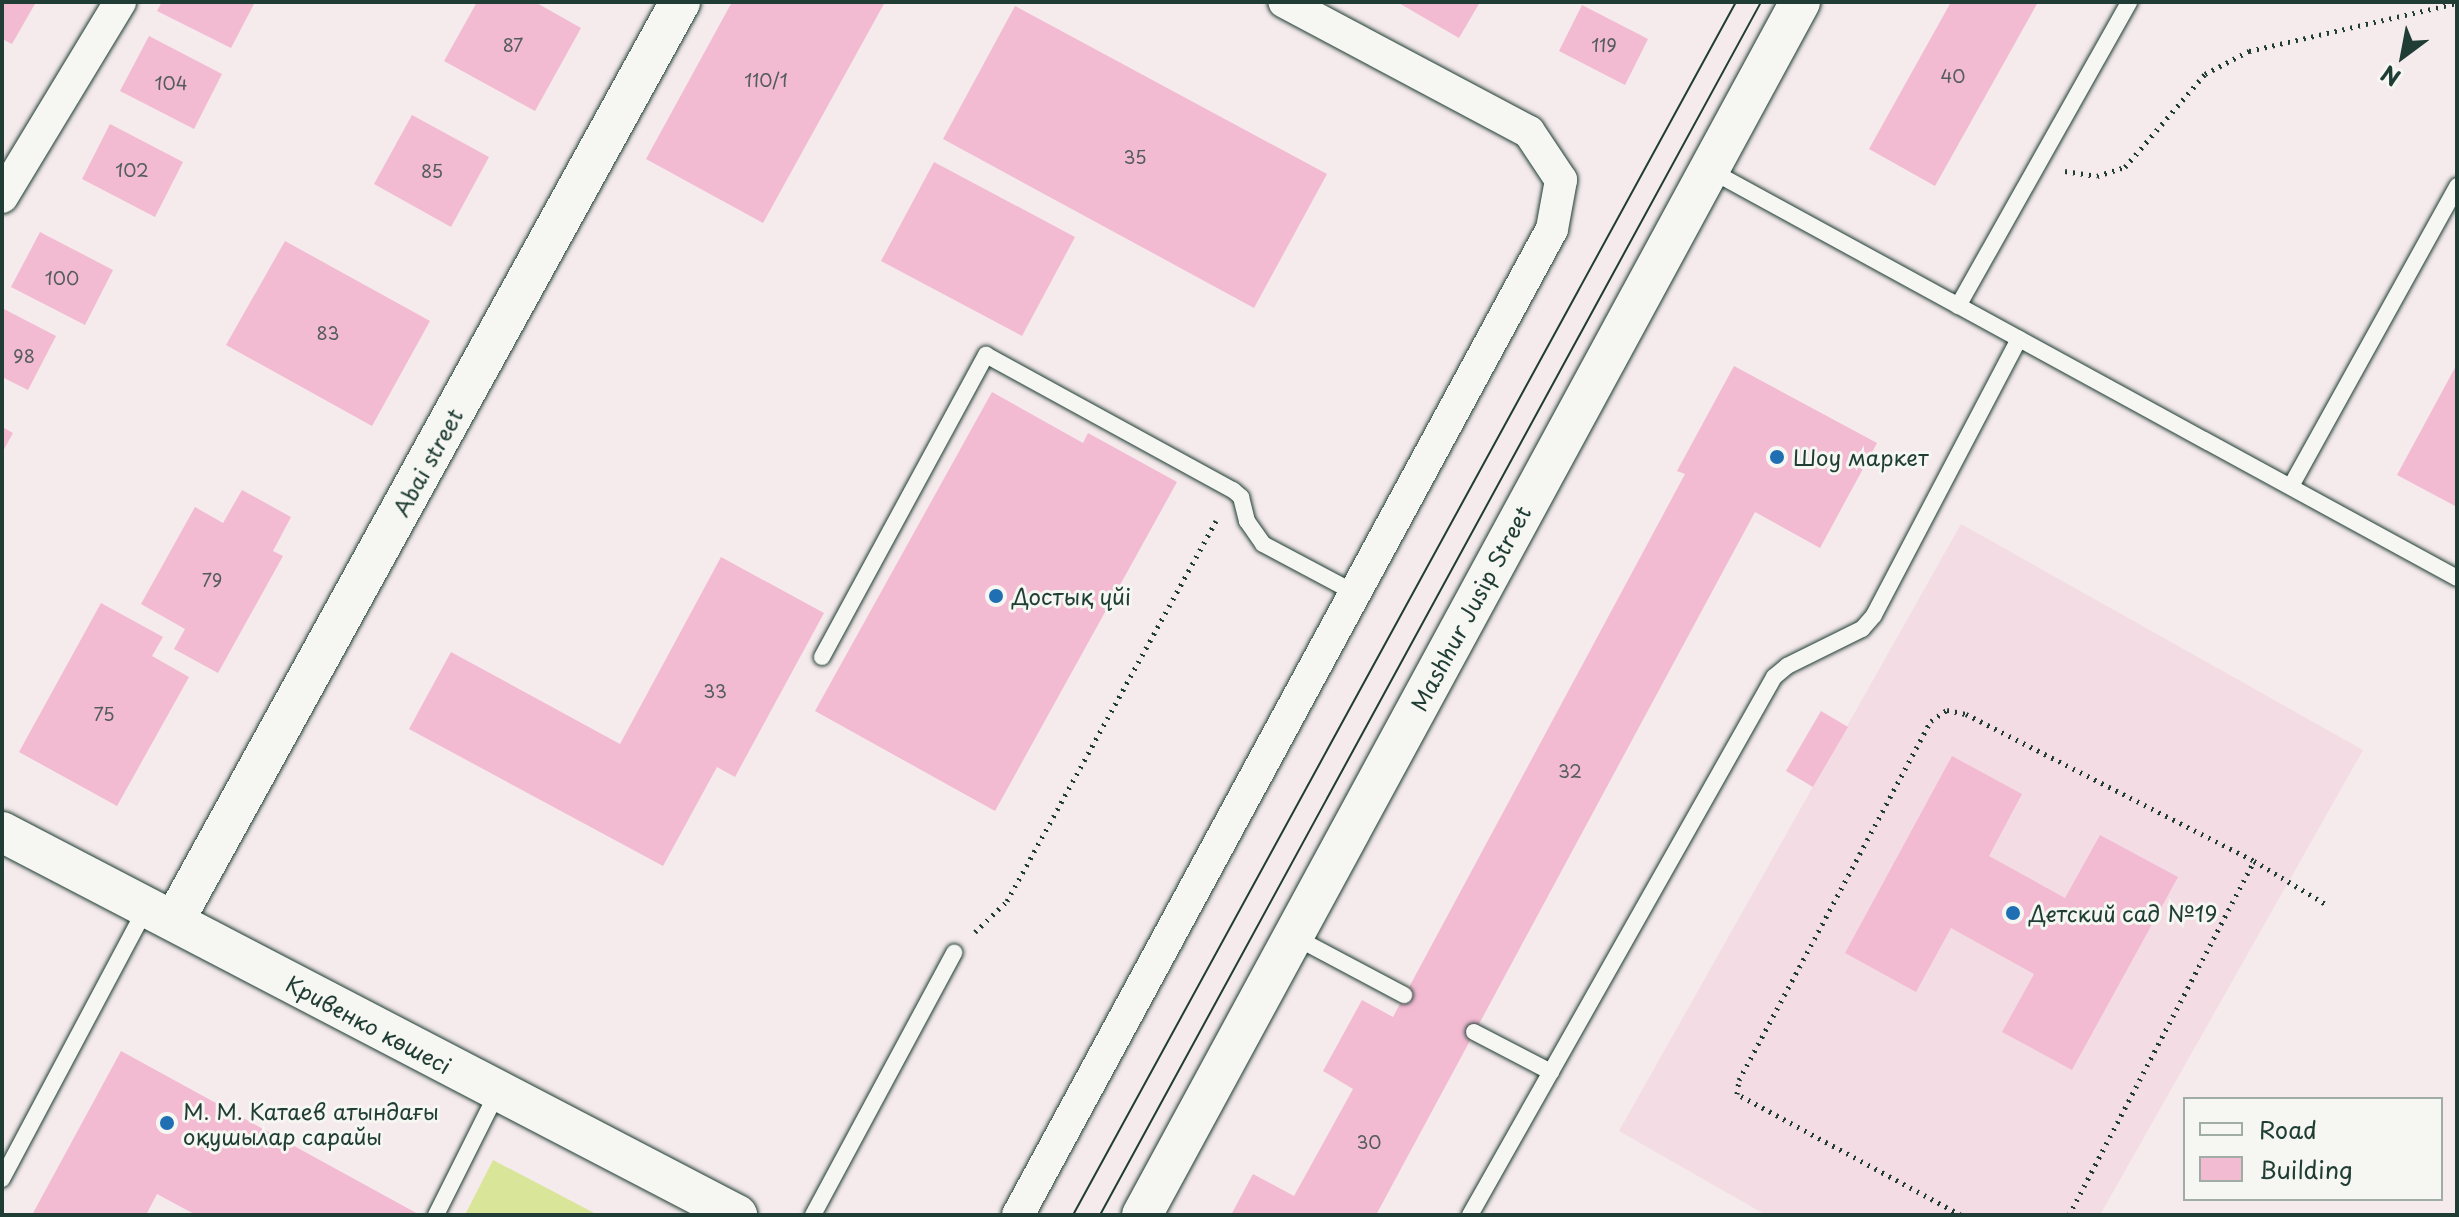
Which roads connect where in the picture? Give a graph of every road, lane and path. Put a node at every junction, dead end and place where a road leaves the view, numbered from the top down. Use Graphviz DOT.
graph roads {
  1 [pos="120,2"];
  2 [pos="680,2"];
  3 [pos="1284,2"];
  4 [pos="1800,2"];
  5 [pos="2129,2"];
  6 [pos="2457,3"];
  7 [pos="2037,166"];
  8 [pos="1708,169"];
  9 [pos="2457,186"];
  10 [pos="2,197"];
  11 [pos="1958,306"];
  12 [pos="2019,339"];
  13 [pos="2291,486"];
  14 [pos="1233,490"];
  15 [pos="2457,578"];
  16 [pos="1355,593"];
  17 [pos="822,657"];
  18 [pos="2,832"];
  19 [pos="2254,861"];
  20 [pos="2329,906"];
  21 [pos="160,914"];
  22 [pos="1293,936"];
  23 [pos="954,953"];
  24 [pos="1404,995"];
  25 [pos="1474,1032"];
  26 [pos="1551,1072"];
  27 [pos="498,1091"];
  28 [pos="2,1179"];
  29 [pos="436,1215"];
  30 [pos="737,1215"];
  31 [pos="813,1215"];
  32 [pos="1018,1215"];
  33 [pos="1142,1215"];
  34 [pos="1470,1215"];
  35 [pos="1961,1215"];
  36 [pos="2069,1215"];
  1 -- 10 [label="street"];
  2 -- 21 [label="street, Abai street"];
  3 -- 16 [label="street"];
  4 -- 8 [label="street, Mashhur Jusip Street"];
  5 -- 7 [label="lane"];
  6 -- 7 [label="path"];
  7 -- 11 [label="lane"];
  8 -- 11 [label="lane"];
  8 -- 22 [label="street, Mashhur Jusip Street"];
  9 -- 13 [label="lane"];
  11 -- 12 [label="lane"];
  12 -- 13 [label="lane"];
  12 -- 26 [label="lane"];
  13 -- 15 [label="lane"];
  14 -- 16 [label="lane"];
  14 -- 17 [label="lane"];
  14 -- 23 [label="path"];
  16 -- 32 [label="street"];
  18 -- 21 [label="street, Кривенко көшесі"];
  19 -- 20 [label="path"];
  19 -- 35 [label="path"];
  19 -- 36 [label="path"];
  21 -- 27 [label="street, Кривенко көшесі"];
  21 -- 28 [label="lane"];
  22 -- 24 [label="lane"];
  22 -- 33 [label="street, Mashhur Jusip Street"];
  23 -- 31 [label="lane"];
  25 -- 26 [label="lane"];
  26 -- 34 [label="lane"];
  27 -- 29 [label="lane"];
  27 -- 30 [label="street, Кривенко көшесі"];
}
